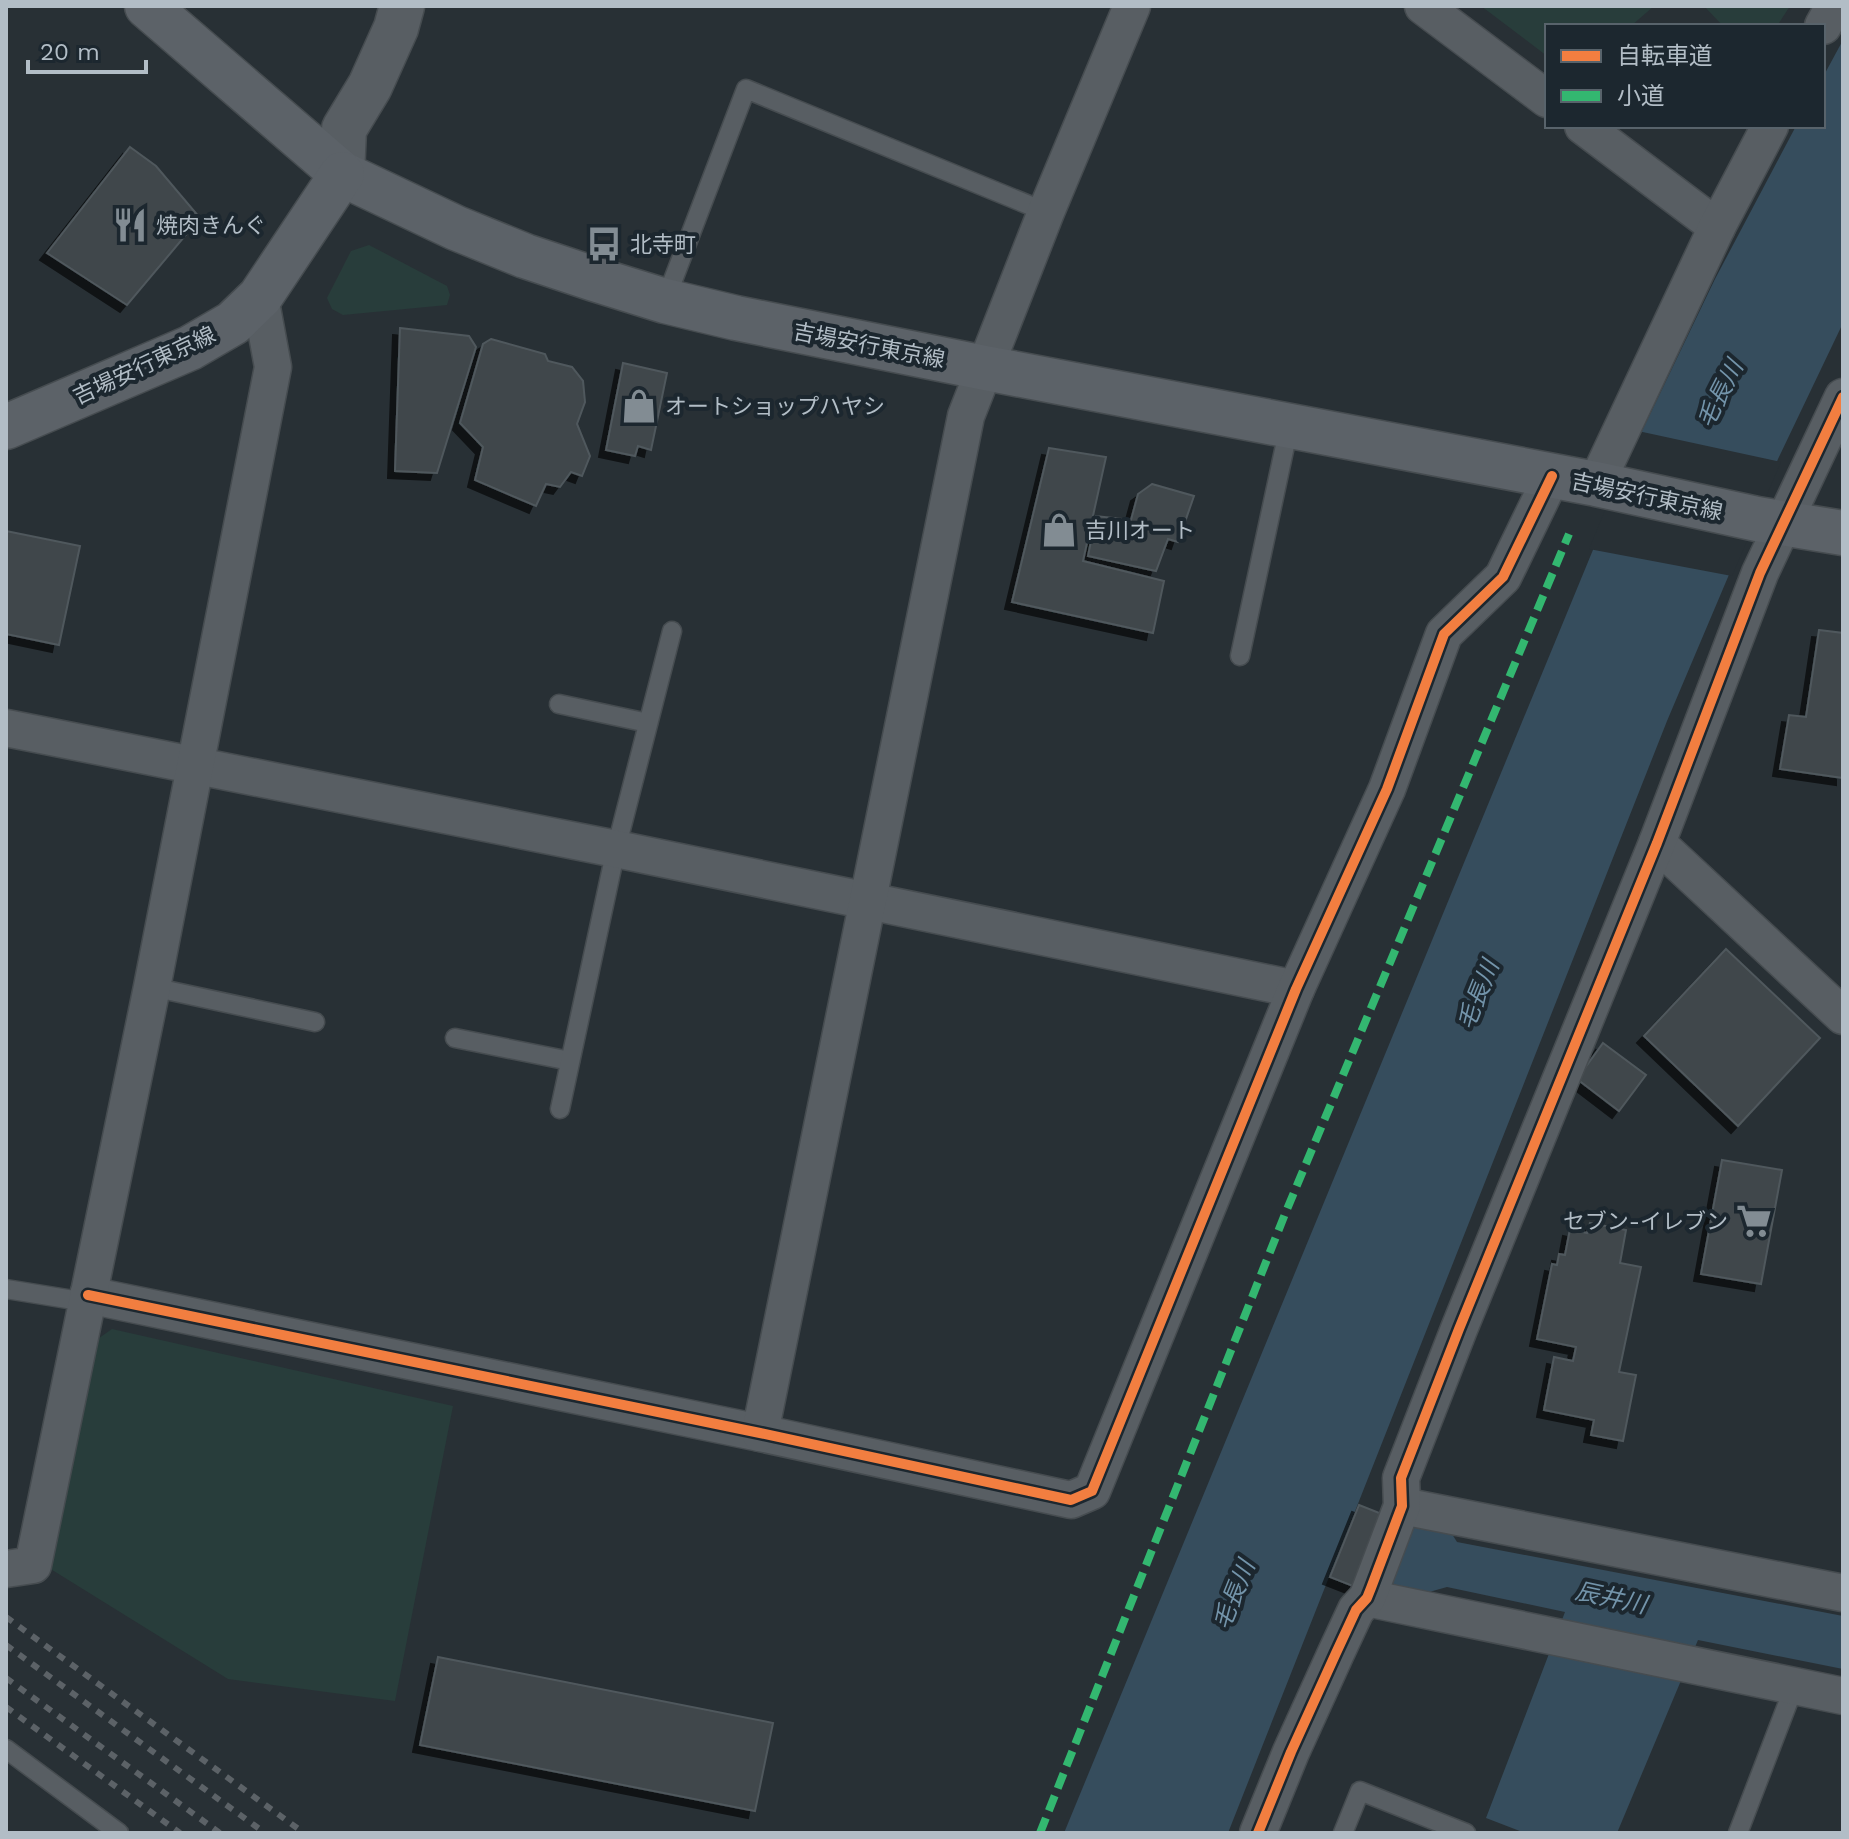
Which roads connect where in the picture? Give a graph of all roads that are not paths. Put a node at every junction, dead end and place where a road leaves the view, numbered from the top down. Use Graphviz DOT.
graph roads {
  1 [pos="147,6"];
  2 [pos="402,6"];
  3 [pos="1132,6"];
  4 [pos="1423,6"];
  5 [pos="1834,6"];
  6 [pos="1824,24"];
  7 [pos="1545,98"];
  8 [pos="1586,128"];
  9 [pos="1769,128"];
  10 [pos="342,174"];
  11 [pos="1046,212"];
  12 [pos="1717,227"];
  13 [pos="260,297"];
  14 [pos="665,301"];
  15 [pos="985,368"];
  16 [pos="1843,397"];
  17 [pos="6,427"];
  18 [pos="1289,427"];
  19 [pos="1552,476"];
  20 [pos="1602,485"];
  21 [pos="1770,521"];
  22 [pos="1843,533"];
  23 [pos="672,631"];
  24 [pos="1240,656"];
  25 [pos="559,704"];
  26 [pos="648,723"];
  27 [pos="6,728"];
  28 [pos="196,767"];
  29 [pos="1657,843"];
  30 [pos="616,849"];
  31 [pos="867,902"];
  32 [pos="152,987"];
  33 [pos="1296,989"];
  34 [pos="1843,1016"];
  35 [pos="315,1022"];
  36 [pos="455,1038"];
  37 [pos="570,1061"];
  38 [pos="560,1109"];
  39 [pos="6,1289"];
  40 [pos="87,1299"];
  41 [pos="760,1433"];
  42 [pos="1400,1510"];
  43 [pos="6,1569"];
  44 [pos="1369,1593"];
  45 [pos="1843,1593"];
  46 [pos="1794,1687"];
  47 [pos="1843,1696"];
  48 [pos="6,1749"];
  49 [pos="1463,1832"];
  50 [pos="119,1833"];
  51 [pos="1258,1833"];
  52 [pos="1343,1833"];
  53 [pos="1738,1833"];
  1 -- 10 [label="main road"];
  2 -- 10 [label="street"];
  3 -- 11 [label="street"];
  4 -- 7 [label="street"];
  5 -- 6 [label="street"];
  8 -- 12 [label="street"];
  9 -- 12 [label="street"];
  10 -- 13 [label="main road, 吉場安行東京線"];
  10 -- 14 [label="main road, 吉場安行東京線"];
  11 -- 14 [label="lane"];
  11 -- 15 [label="street"];
  12 -- 20 [label="street"];
  13 -- 17 [label="main road, 吉場安行東京線"];
  13 -- 28 [label="street"];
  14 -- 15 [label="main road, 吉場安行東京線"];
  15 -- 18 [label="main road, 吉場安行東京線"];
  15 -- 31 [label="street"];
  16 -- 21 [label="street"];
  18 -- 19 [label="main road, 吉場安行東京線"];
  18 -- 24 [label="lane"];
  19 -- 20 [label="main road, 吉場安行東京線"];
  19 -- 33 [label="street"];
  20 -- 21 [label="main road, 吉場安行東京線"];
  21 -- 22 [label="main road, 吉場安行東京線"];
  21 -- 29 [label="street"];
  23 -- 26 [label="lane"];
  25 -- 26 [label="lane"];
  26 -- 30 [label="lane"];
  27 -- 28 [label="street"];
  28 -- 30 [label="street"];
  28 -- 32 [label="street"];
  29 -- 34 [label="street"];
  29 -- 42 [label="street"];
  30 -- 31 [label="street"];
  30 -- 37 [label="lane"];
  31 -- 33 [label="street"];
  31 -- 41 [label="street"];
  32 -- 35 [label="lane"];
  32 -- 40 [label="street"];
  33 -- 41 [label="street"];
  36 -- 37 [label="lane"];
  37 -- 38 [label="lane"];
  39 -- 40 [label="lane"];
  40 -- 41 [label="street"];
  40 -- 43 [label="street"];
  42 -- 44 [label="street"];
  42 -- 45 [label="street"];
  44 -- 46 [label="street"];
  44 -- 51 [label="street"];
  46 -- 47 [label="street"];
  46 -- 53 [label="lane"];
  48 -- 50 [label="lane"];
  49 -- 52 [label="lane"];
}
